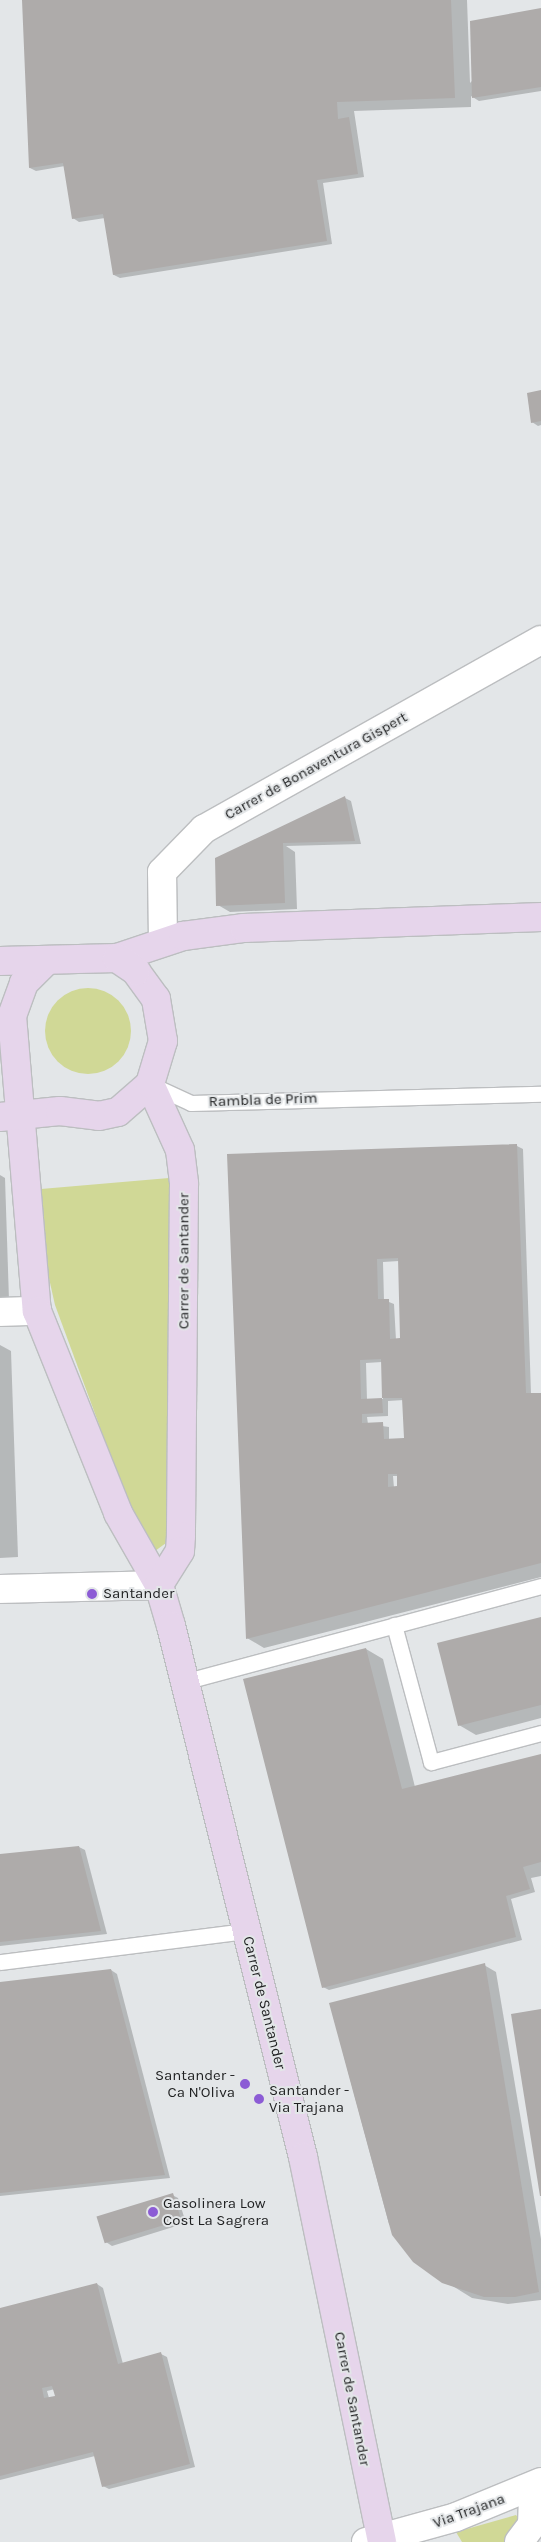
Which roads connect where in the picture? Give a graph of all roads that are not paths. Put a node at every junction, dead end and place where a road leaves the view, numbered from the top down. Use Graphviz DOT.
graph roads {
  1 [pos="541,640"];
  2 [pos="541,917"];
  3 [pos="163,941"];
  4 [pos="117,958"];
  5 [pos="0,961"];
  6 [pos="45,962"];
  7 [pos="0,994"];
  8 [pos="156,999"];
  9 [pos="12,1020"];
  10 [pos="20,1066"];
  11 [pos="150,1084"];
  12 [pos="541,1094"];
  13 [pos="60,1111"];
  14 [pos="11,1116"];
  15 [pos="37,1311"];
  16 [pos="0,1312"];
  17 [pos="159,1585"];
  18 [pos="541,1586"];
  19 [pos="0,1589"];
  20 [pos="394,1625"];
  21 [pos="183,1682"];
  22 [pos="541,1733"];
  23 [pos="246,1931"];
  24 [pos="0,1962"];
  25 [pos="537,2485"];
  26 [pos="376,2541"];
  27 [pos="519,2542"];
  1 -- 3 [label="street, Carrer de Bonaventura Gispert"];
  2 -- 3 [label="street"];
  3 -- 4 [label="street"];
  3 -- 8 [label="street"];
  4 -- 6 [label="street"];
  4 -- 8 [label="street"];
  5 -- 6 [label="street"];
  6 -- 9 [label="street, Carrer de Santander"];
  7 -- 9 [label="street"];
  8 -- 11 [label="street"];
  9 -- 10 [label="street, Carrer de Santander"];
  10 -- 13 [label="street, Carrer de Santander"];
  10 -- 14 [label="street, Carrer de Santander"];
  11 -- 12 [label="lane, Rambla de Prim"];
  11 -- 13 [label="street"];
  11 -- 17 [label="street, Carrer de Santander"];
  13 -- 14 [label="street"];
  14 -- 15 [label="street, Carrer de Santander"];
  15 -- 16 [label="street"];
  15 -- 17 [label="street, Carrer de Santander"];
  17 -- 19 [label="street"];
  17 -- 21 [label="street, Carrer de Santander"];
  18 -- 20 [label="lane"];
  20 -- 21 [label="lane"];
  20 -- 22 [label="lane"];
  21 -- 23 [label="street, Carrer de Santander"];
  23 -- 24 [label="lane"];
  23 -- 26 [label="street, Carrer de Santander"];
  25 -- 26 [label="street, Via Trajana"];
  25 -- 27 [label="street"];
}
